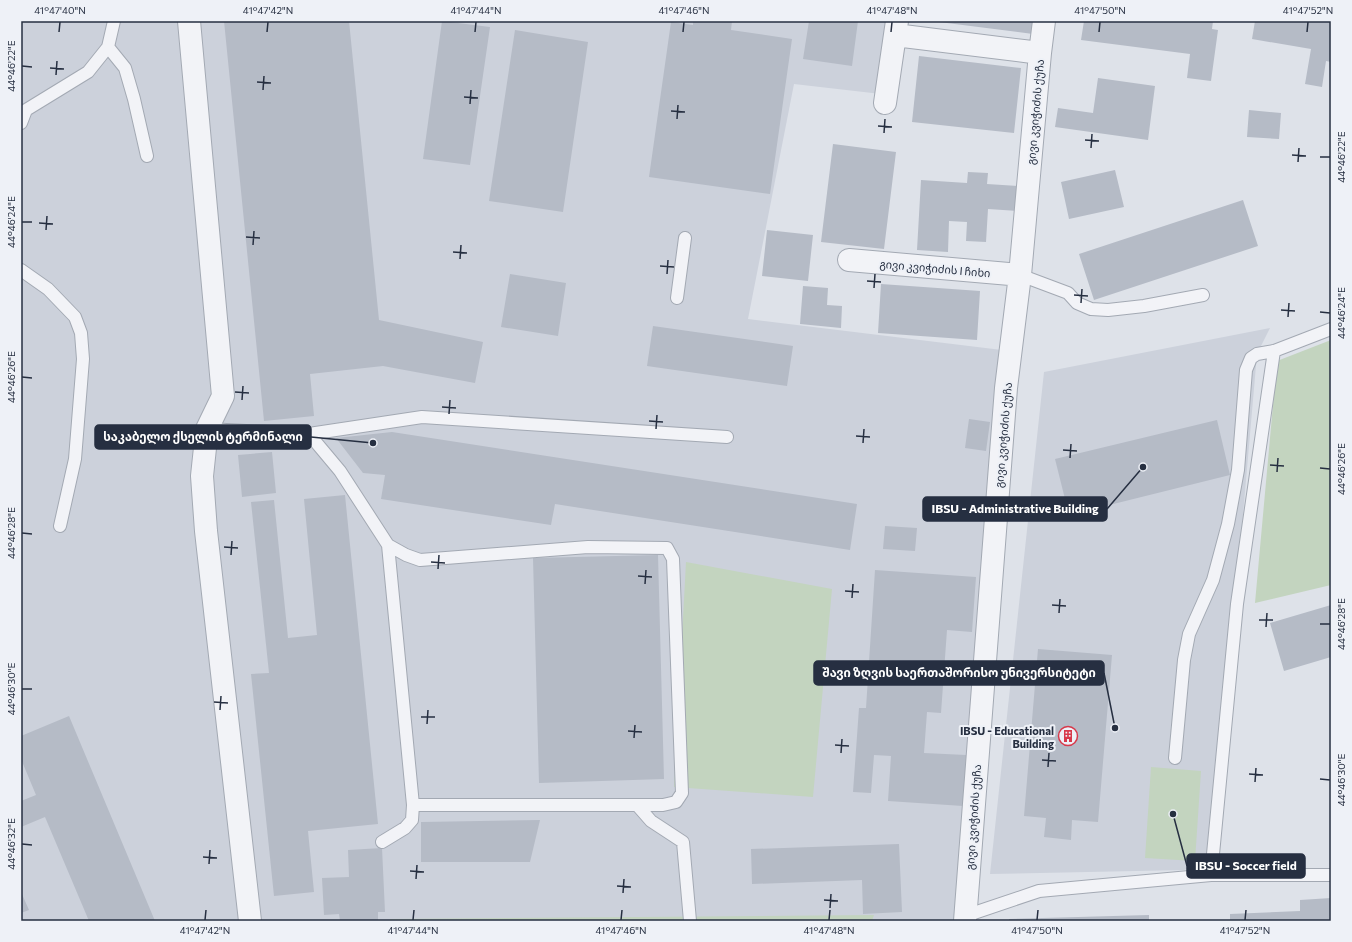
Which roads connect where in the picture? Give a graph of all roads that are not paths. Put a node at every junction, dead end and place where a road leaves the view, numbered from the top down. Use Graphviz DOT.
graph roads {
  1 [pos="114,21"];
  2 [pos="189,21"];
  3 [pos="1044,21"];
  4 [pos="896,28"];
  5 [pos="108,47"];
  6 [pos="1040,53"];
  7 [pos="885,103"];
  8 [pos="21,123"];
  9 [pos="147,156"];
  10 [pos="685,238"];
  11 [pos="849,260"];
  12 [pos="21,270"];
  13 [pos="1020,275"];
  14 [pos="1203,295"];
  15 [pos="677,298"];
  16 [pos="1331,329"];
  17 [pos="1274,351"];
  18 [pos="208,429"];
  19 [pos="309,434"];
  20 [pos="727,437"];
  21 [pos="60,526"];
  22 [pos="388,545"];
  23 [pos="1175,758"];
  24 [pos="413,805"];
  25 [pos="637,805"];
  26 [pos="382,842"];
  27 [pos="1211,875"];
  28 [pos="1331,875"];
  29 [pos="965,919"];
  30 [pos="250,921"];
  31 [pos="690,921"];
  1 -- 5 [label="lane"];
  2 -- 18 [label="street"];
  3 -- 6 [label="street, გივი კვიჭიძის ქუჩა"];
  4 -- 6 [label="street"];
  4 -- 7 [label="street"];
  5 -- 8 [label="lane"];
  5 -- 9 [label="lane"];
  6 -- 13 [label="street, გივი კვიჭიძის ქუჩა"];
  10 -- 15 [label="lane"];
  11 -- 13 [label="street, გივი კვიჭიძის I ჩიხი"];
  12 -- 21 [label="lane"];
  13 -- 14 [label="lane"];
  13 -- 29 [label="street, გივი კვიჭიძის ქუჩა"];
  16 -- 17 [label="lane"];
  17 -- 23 [label="lane"];
  17 -- 27 [label="lane"];
  18 -- 19 [label="lane"];
  18 -- 30 [label="street"];
  19 -- 20 [label="lane"];
  19 -- 22 [label="lane"];
  22 -- 24 [label="lane"];
  22 -- 25 [label="lane"];
  24 -- 25 [label="lane"];
  24 -- 26 [label="lane"];
  25 -- 31 [label="lane"];
  27 -- 28 [label="lane"];
  27 -- 29 [label="lane"];
}
